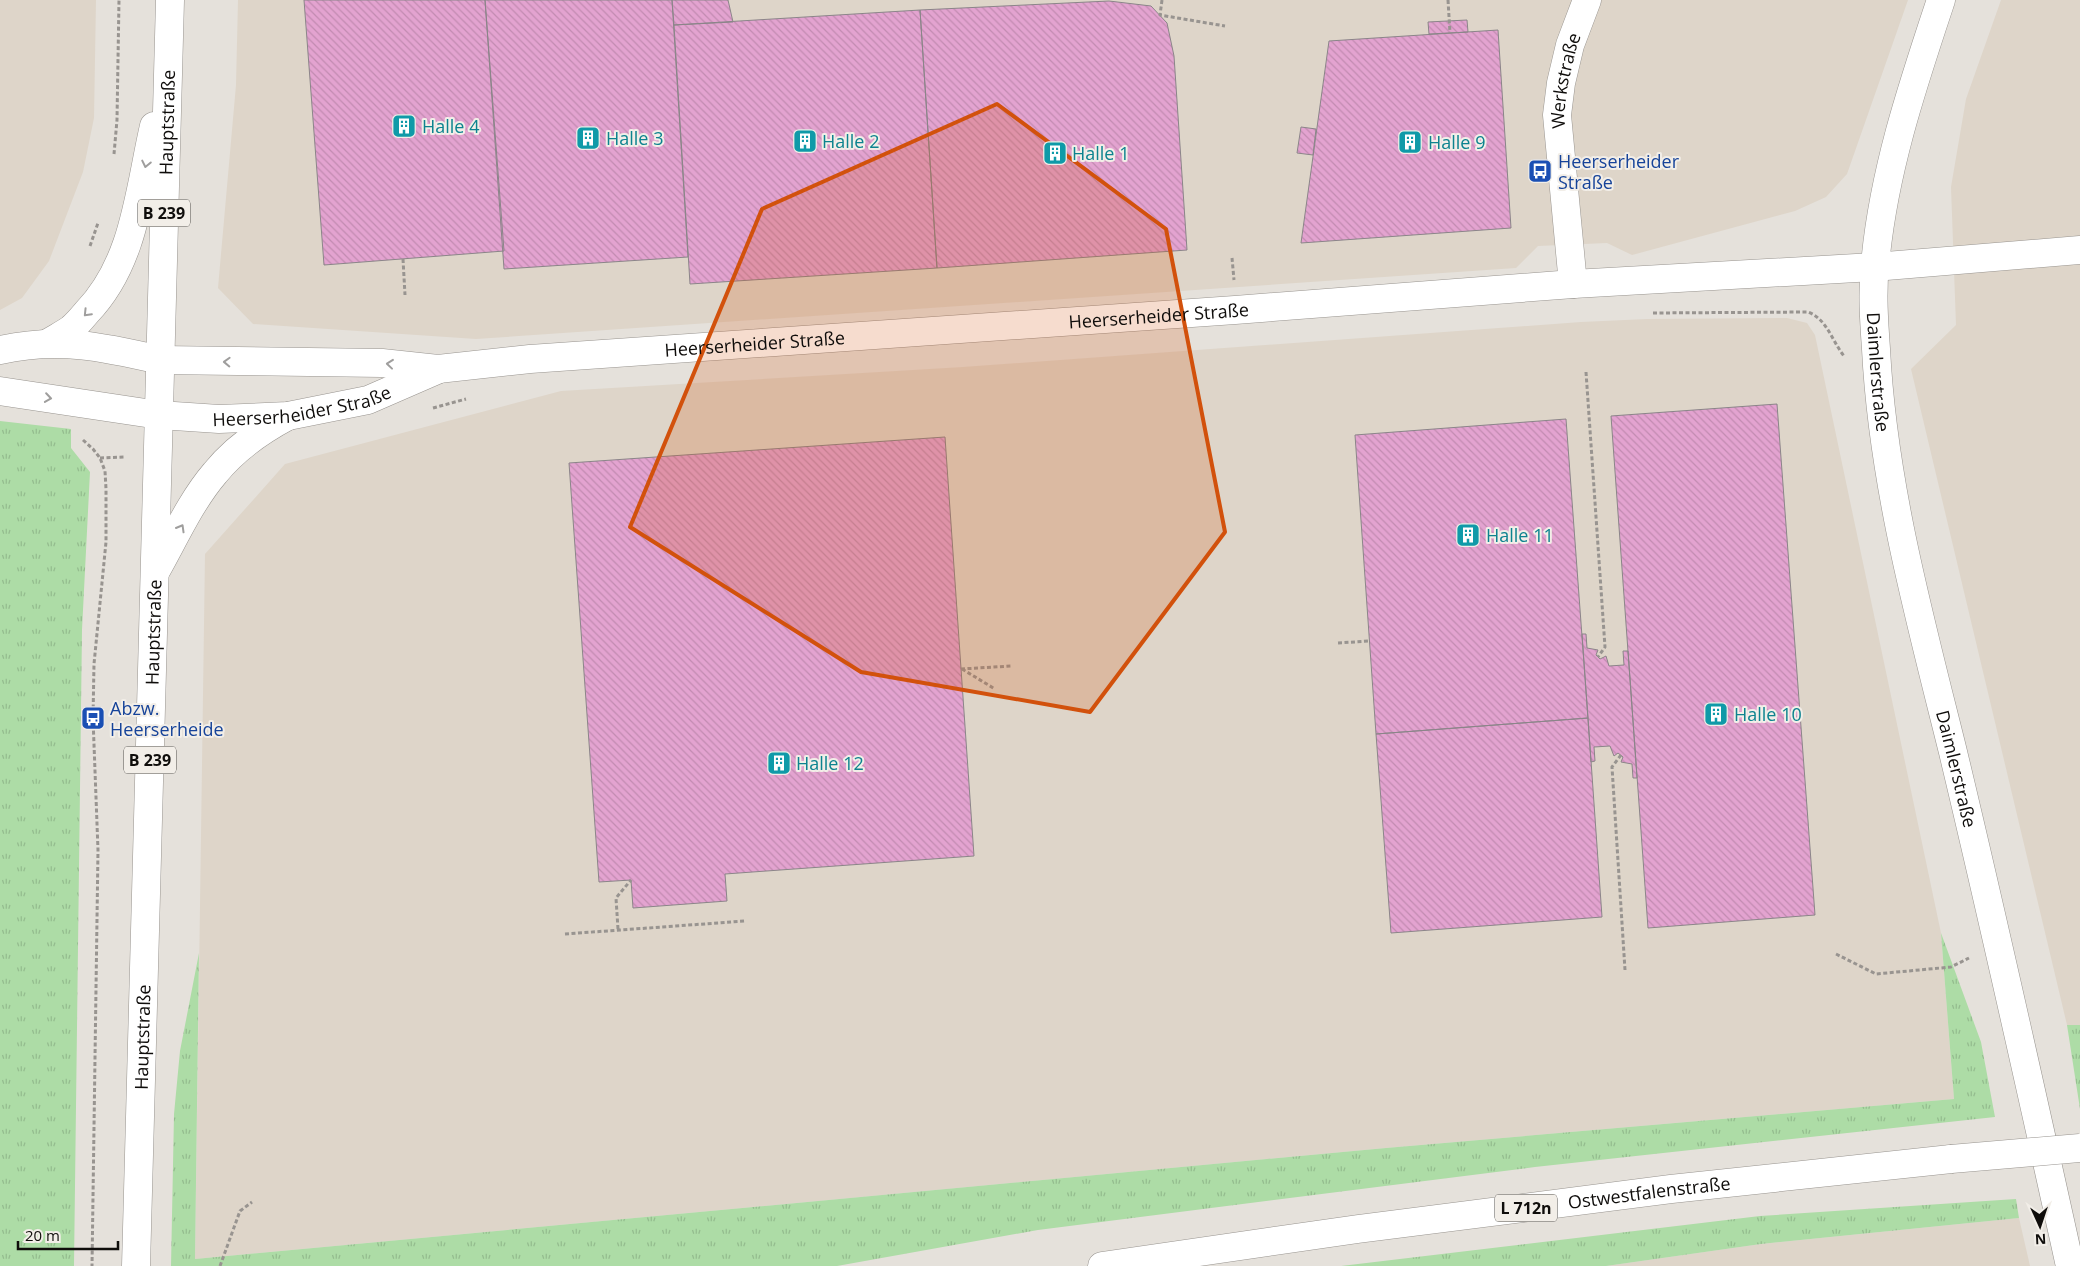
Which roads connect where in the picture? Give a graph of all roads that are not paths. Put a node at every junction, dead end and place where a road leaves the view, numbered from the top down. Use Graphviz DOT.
graph roads {
  1 [pos="170,0"];
  2 [pos="1586,0"];
  3 [pos="1940,0"];
  4 [pos="168,66"];
  5 [pos="2080,250"];
  6 [pos="1874,267"];
  7 [pos="1573,284"];
  8 [pos="48,343"];
  9 [pos="0,350"];
  10 [pos="160,360"];
  11 [pos="438,369"];
  12 [pos="0,391"];
  13 [pos="159,415"];
  14 [pos="288,416"];
  15 [pos="156,570"];
  16 [pos="2080,1148"];
  17 [pos="136,1266"];
  18 [pos="1102,1266"];
  19 [pos="2070,1266"];
  1 -- 4 [label="street, Hauptstraße / B 239"];
  2 -- 7 [label="street, Werkstraße"];
  3 -- 6 [label="street"];
  4 -- 8 [label="street, one-way"];
  4 -- 10 [label="street, Hauptstraße / B 239"];
  5 -- 6 [label="street, Heerserheider Straße"];
  6 -- 7 [label="street, Heerserheider Straße"];
  6 -- 19 [label="street, Daimlerstraße"];
  7 -- 11 [label="street, Heerserheider Straße"];
  8 -- 9 [label="street"];
  8 -- 10 [label="street, Heerserheider Straße"];
  11 -- 10 [label="street, Heerserheider Straße, one-way"];
  10 -- 13 [label="street, Hauptstraße / B 239"];
  11 -- 14 [label="street, Heerserheider Straße"];
  12 -- 13 [label="street, Heerserheider Straße, one-way"];
  13 -- 14 [label="street, Heerserheider Straße"];
  13 -- 15 [label="street, Hauptstraße / B 239"];
  15 -- 14 [label="street, one-way"];
  15 -- 17 [label="street, Hauptstraße / B 239"];
  16 -- 18 [label="street, Ostwestfalenstraße / L 712n, bridge"];
}
